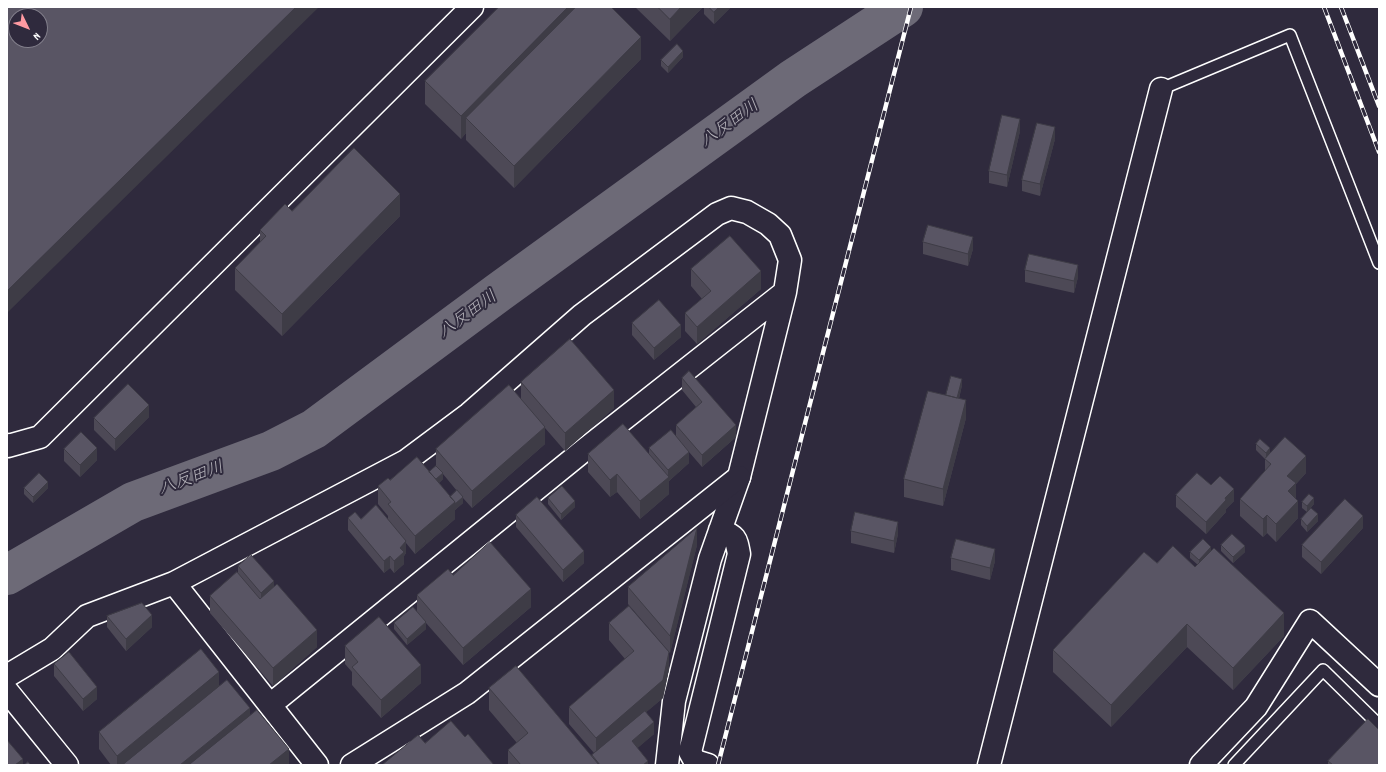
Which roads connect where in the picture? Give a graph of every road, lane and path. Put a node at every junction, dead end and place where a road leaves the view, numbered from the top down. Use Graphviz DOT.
graph roads {
  1 [pos="472,7"];
  2 [pos="1161,89"];
  3 [pos="1379,263"];
  4 [pos="785,292"];
  5 [pos="7,445"];
  6 [pos="739,477"];
  7 [pos="720,530"];
  8 [pos="174,583"];
  9 [pos="7,676"];
  10 [pos="1379,685"];
  11 [pos="7,691"];
  12 [pos="270,705"];
  13 [pos="1379,725"];
  14 [pos="67,765"];
  15 [pos="317,765"];
  16 [pos="352,765"];
  17 [pos="667,765"];
  18 [pos="708,765"];
  19 [pos="989,765"];
  20 [pos="1201,765"];
  21 [pos="1234,765"];
  1 -- 5 [label="street"];
  2 -- 3 [label="lane"];
  2 -- 19 [label="street"];
  4 -- 6 [label="street"];
  4 -- 8 [label="street"];
  4 -- 12 [label="street"];
  6 -- 7 [label="street"];
  6 -- 16 [label="street"];
  7 -- 17 [label="street"];
  7 -- 18 [label="street"];
  8 -- 9 [label="street"];
  8 -- 12 [label="street"];
  10 -- 20 [label="street"];
  11 -- 14 [label="street"];
  12 -- 15 [label="street"];
  13 -- 21 [label="lane"];
}
